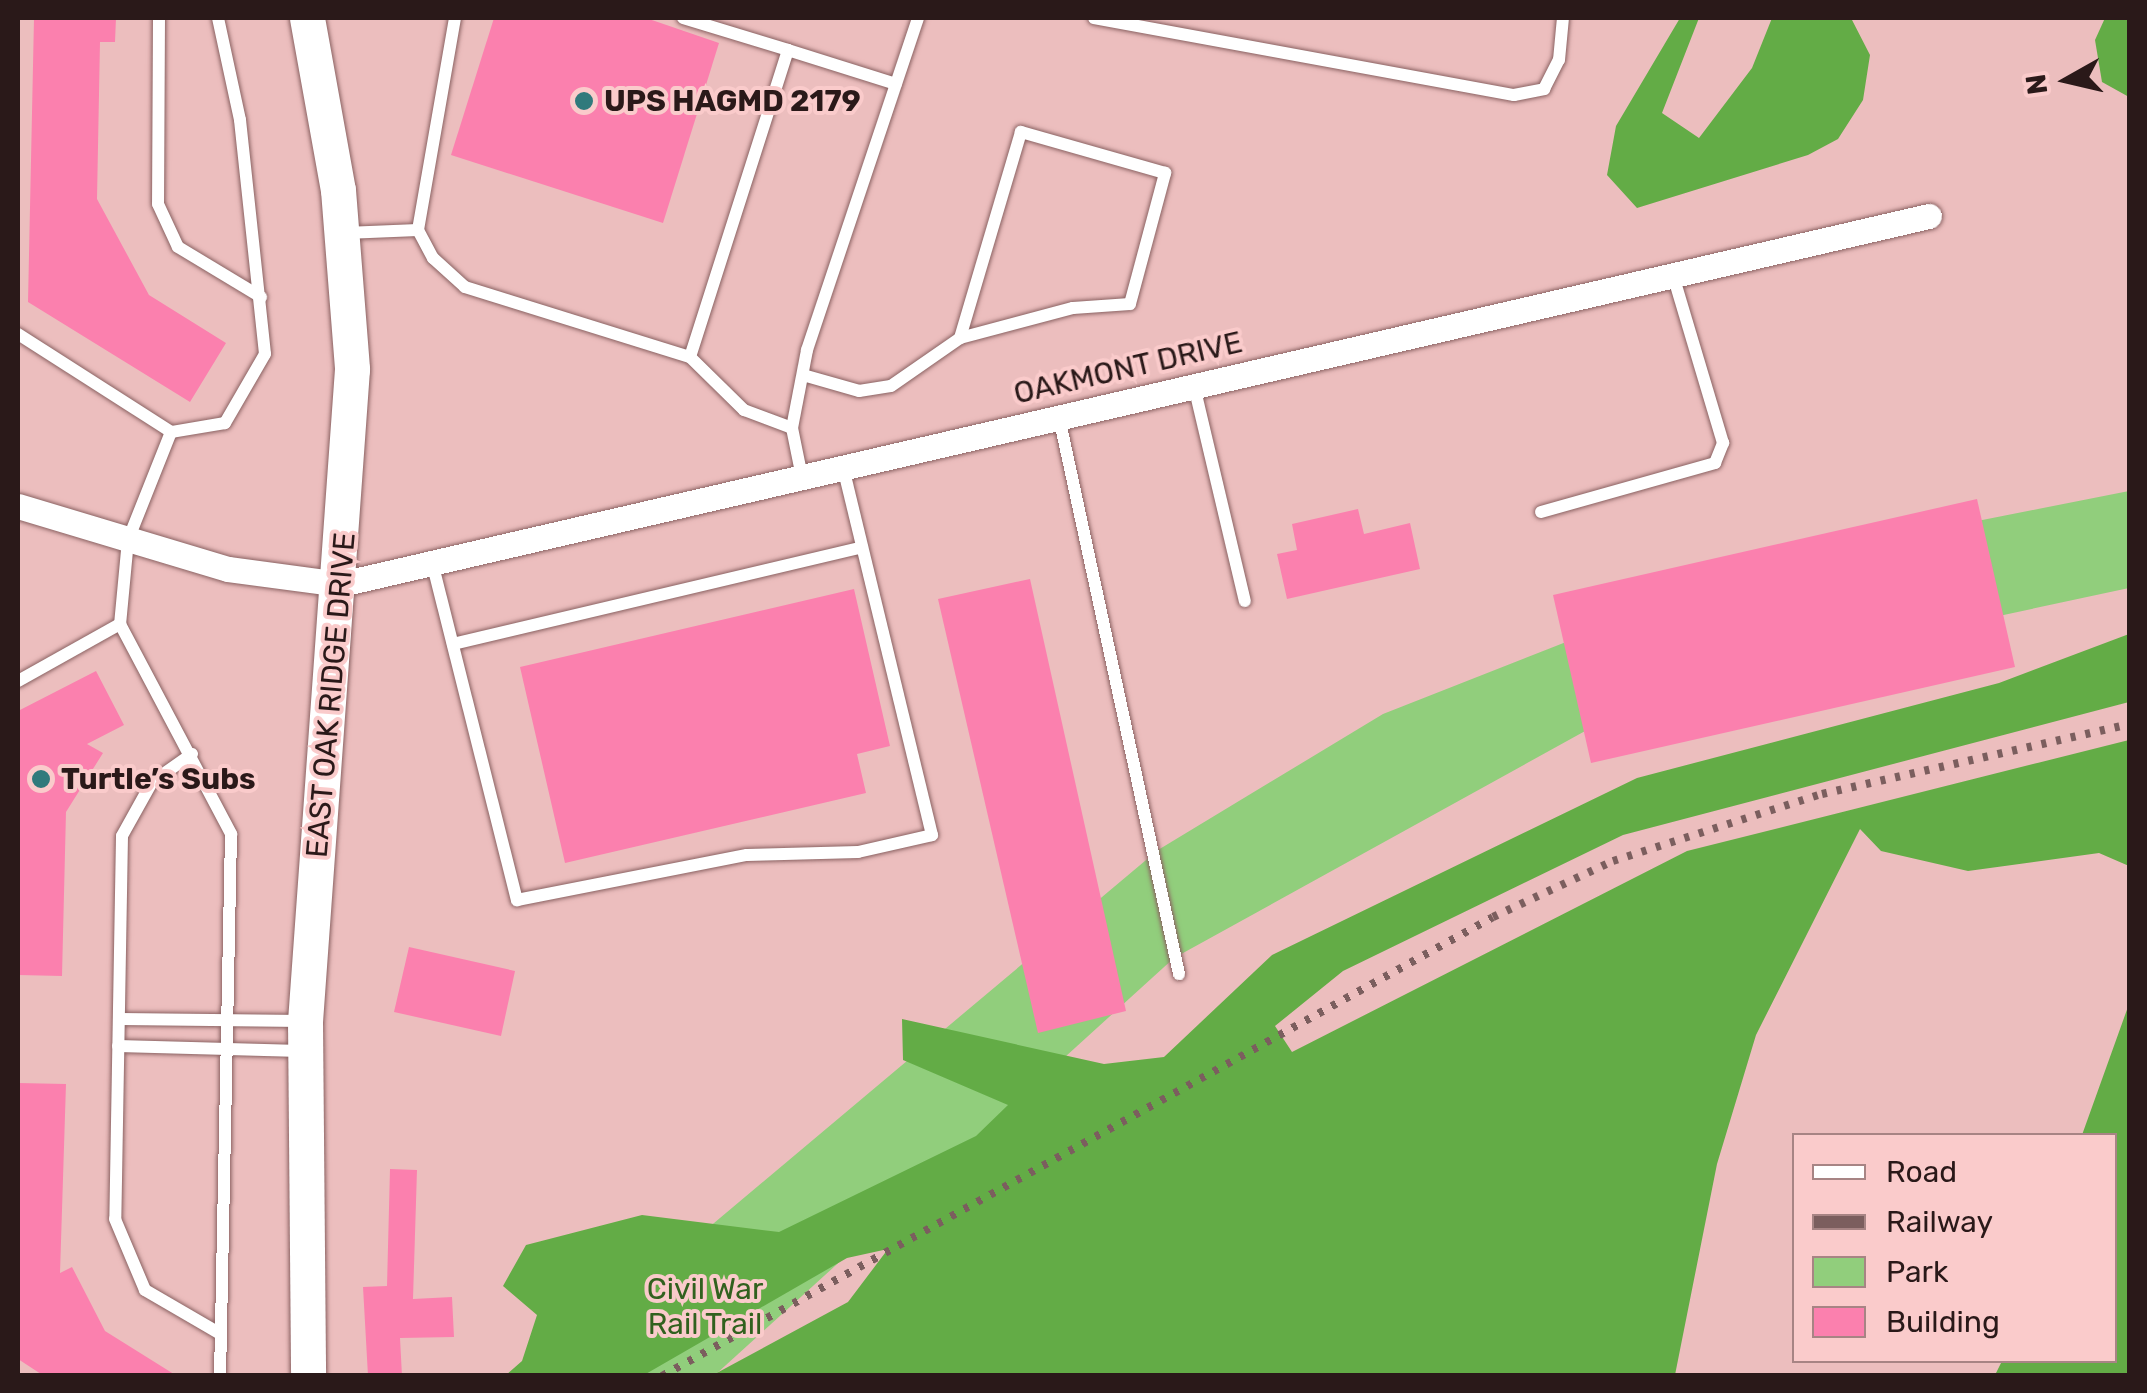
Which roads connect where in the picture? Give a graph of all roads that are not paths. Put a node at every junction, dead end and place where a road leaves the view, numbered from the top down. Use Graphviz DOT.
graph roads {
  1 [pos="159,18"];
  2 [pos="218,18"];
  3 [pos="306,18"];
  4 [pos="455,18"];
  5 [pos="683,18"];
  6 [pos="918,18"];
  7 [pos="1094,18"];
  8 [pos="1563,18"];
  9 [pos="788,50"];
  10 [pos="896,84"];
  11 [pos="1929,216"];
  12 [pos="418,230"];
  13 [pos="343,234"];
  14 [pos="1673,276"];
  15 [pos="260,297"];
  16 [pos="18,334"];
  17 [pos="960,338"];
  18 [pos="690,357"];
  19 [pos="802,375"];
  20 [pos="1194,386"];
  21 [pos="1059,417"];
  22 [pos="792,428"];
  23 [pos="171,432"];
  24 [pos="844,467"];
  25 [pos="802,477"];
  26 [pos="18,506"];
  27 [pos="1540,512"];
  28 [pos="128,540"];
  29 [pos="862,547"];
  30 [pos="432,562"];
  31 [pos="341,584"];
  32 [pos="1245,601"];
  33 [pos="120,624"];
  34 [pos="452,644"];
  35 [pos="18,681"];
  36 [pos="192,754"];
  37 [pos="1179,974"];
  38 [pos="120,1019"];
  39 [pos="221,1020"];
  40 [pos="305,1036"];
  41 [pos="118,1046"];
  42 [pos="220,1049"];
  43 [pos="219,1333"];
  44 [pos="220,1376"];
  45 [pos="308,1376"];
  1 -- 15 [label="lane"];
  2 -- 15 [label="lane"];
  3 -- 13 [label="main road, EAST OAK RIDGE DRIVE"];
  4 -- 12 [label="lane"];
  5 -- 9 [label="lane"];
  6 -- 10 [label="lane"];
  7 -- 8 [label="lane"];
  9 -- 10 [label="lane"];
  9 -- 18 [label="lane"];
  10 -- 19 [label="lane"];
  11 -- 14 [label="street, OAKMONT DRIVE"];
  12 -- 13 [label="lane"];
  12 -- 18 [label="lane"];
  13 -- 31 [label="main road, EAST OAK RIDGE DRIVE"];
  14 -- 20 [label="street, OAKMONT DRIVE"];
  14 -- 27 [label="lane"];
  15 -- 23 [label="lane"];
  16 -- 23 [label="lane"];
  17 -- 17 [label="lane"];
  17 -- 19 [label="lane"];
  18 -- 22 [label="lane"];
  19 -- 22 [label="lane"];
  20 -- 21 [label="street, OAKMONT DRIVE"];
  20 -- 32 [label="lane"];
  21 -- 24 [label="street, OAKMONT DRIVE"];
  21 -- 37 [label="lane"];
  22 -- 25 [label="lane"];
  23 -- 28 [label="lane"];
  24 -- 25 [label="street, OAKMONT DRIVE"];
  24 -- 29 [label="lane"];
  25 -- 30 [label="street, OAKMONT DRIVE"];
  26 -- 28 [label="street"];
  28 -- 31 [label="street"];
  28 -- 33 [label="lane"];
  29 -- 34 [label="lane"];
  29 -- 34 [label="lane"];
  30 -- 31 [label="street, OAKMONT DRIVE"];
  30 -- 34 [label="lane"];
  31 -- 40 [label="main road, EAST OAK RIDGE DRIVE"];
  33 -- 35 [label="lane"];
  33 -- 36 [label="lane"];
  36 -- 38 [label="lane"];
  36 -- 39 [label="lane"];
  38 -- 39 [label="lane"];
  38 -- 41 [label="lane"];
  39 -- 40 [label="lane"];
  39 -- 42 [label="lane"];
  40 -- 42 [label="lane"];
  40 -- 45 [label="main road, EAST OAK RIDGE DRIVE"];
  41 -- 42 [label="lane"];
  41 -- 43 [label="lane"];
  42 -- 43 [label="lane"];
  43 -- 44 [label="lane"];
}
